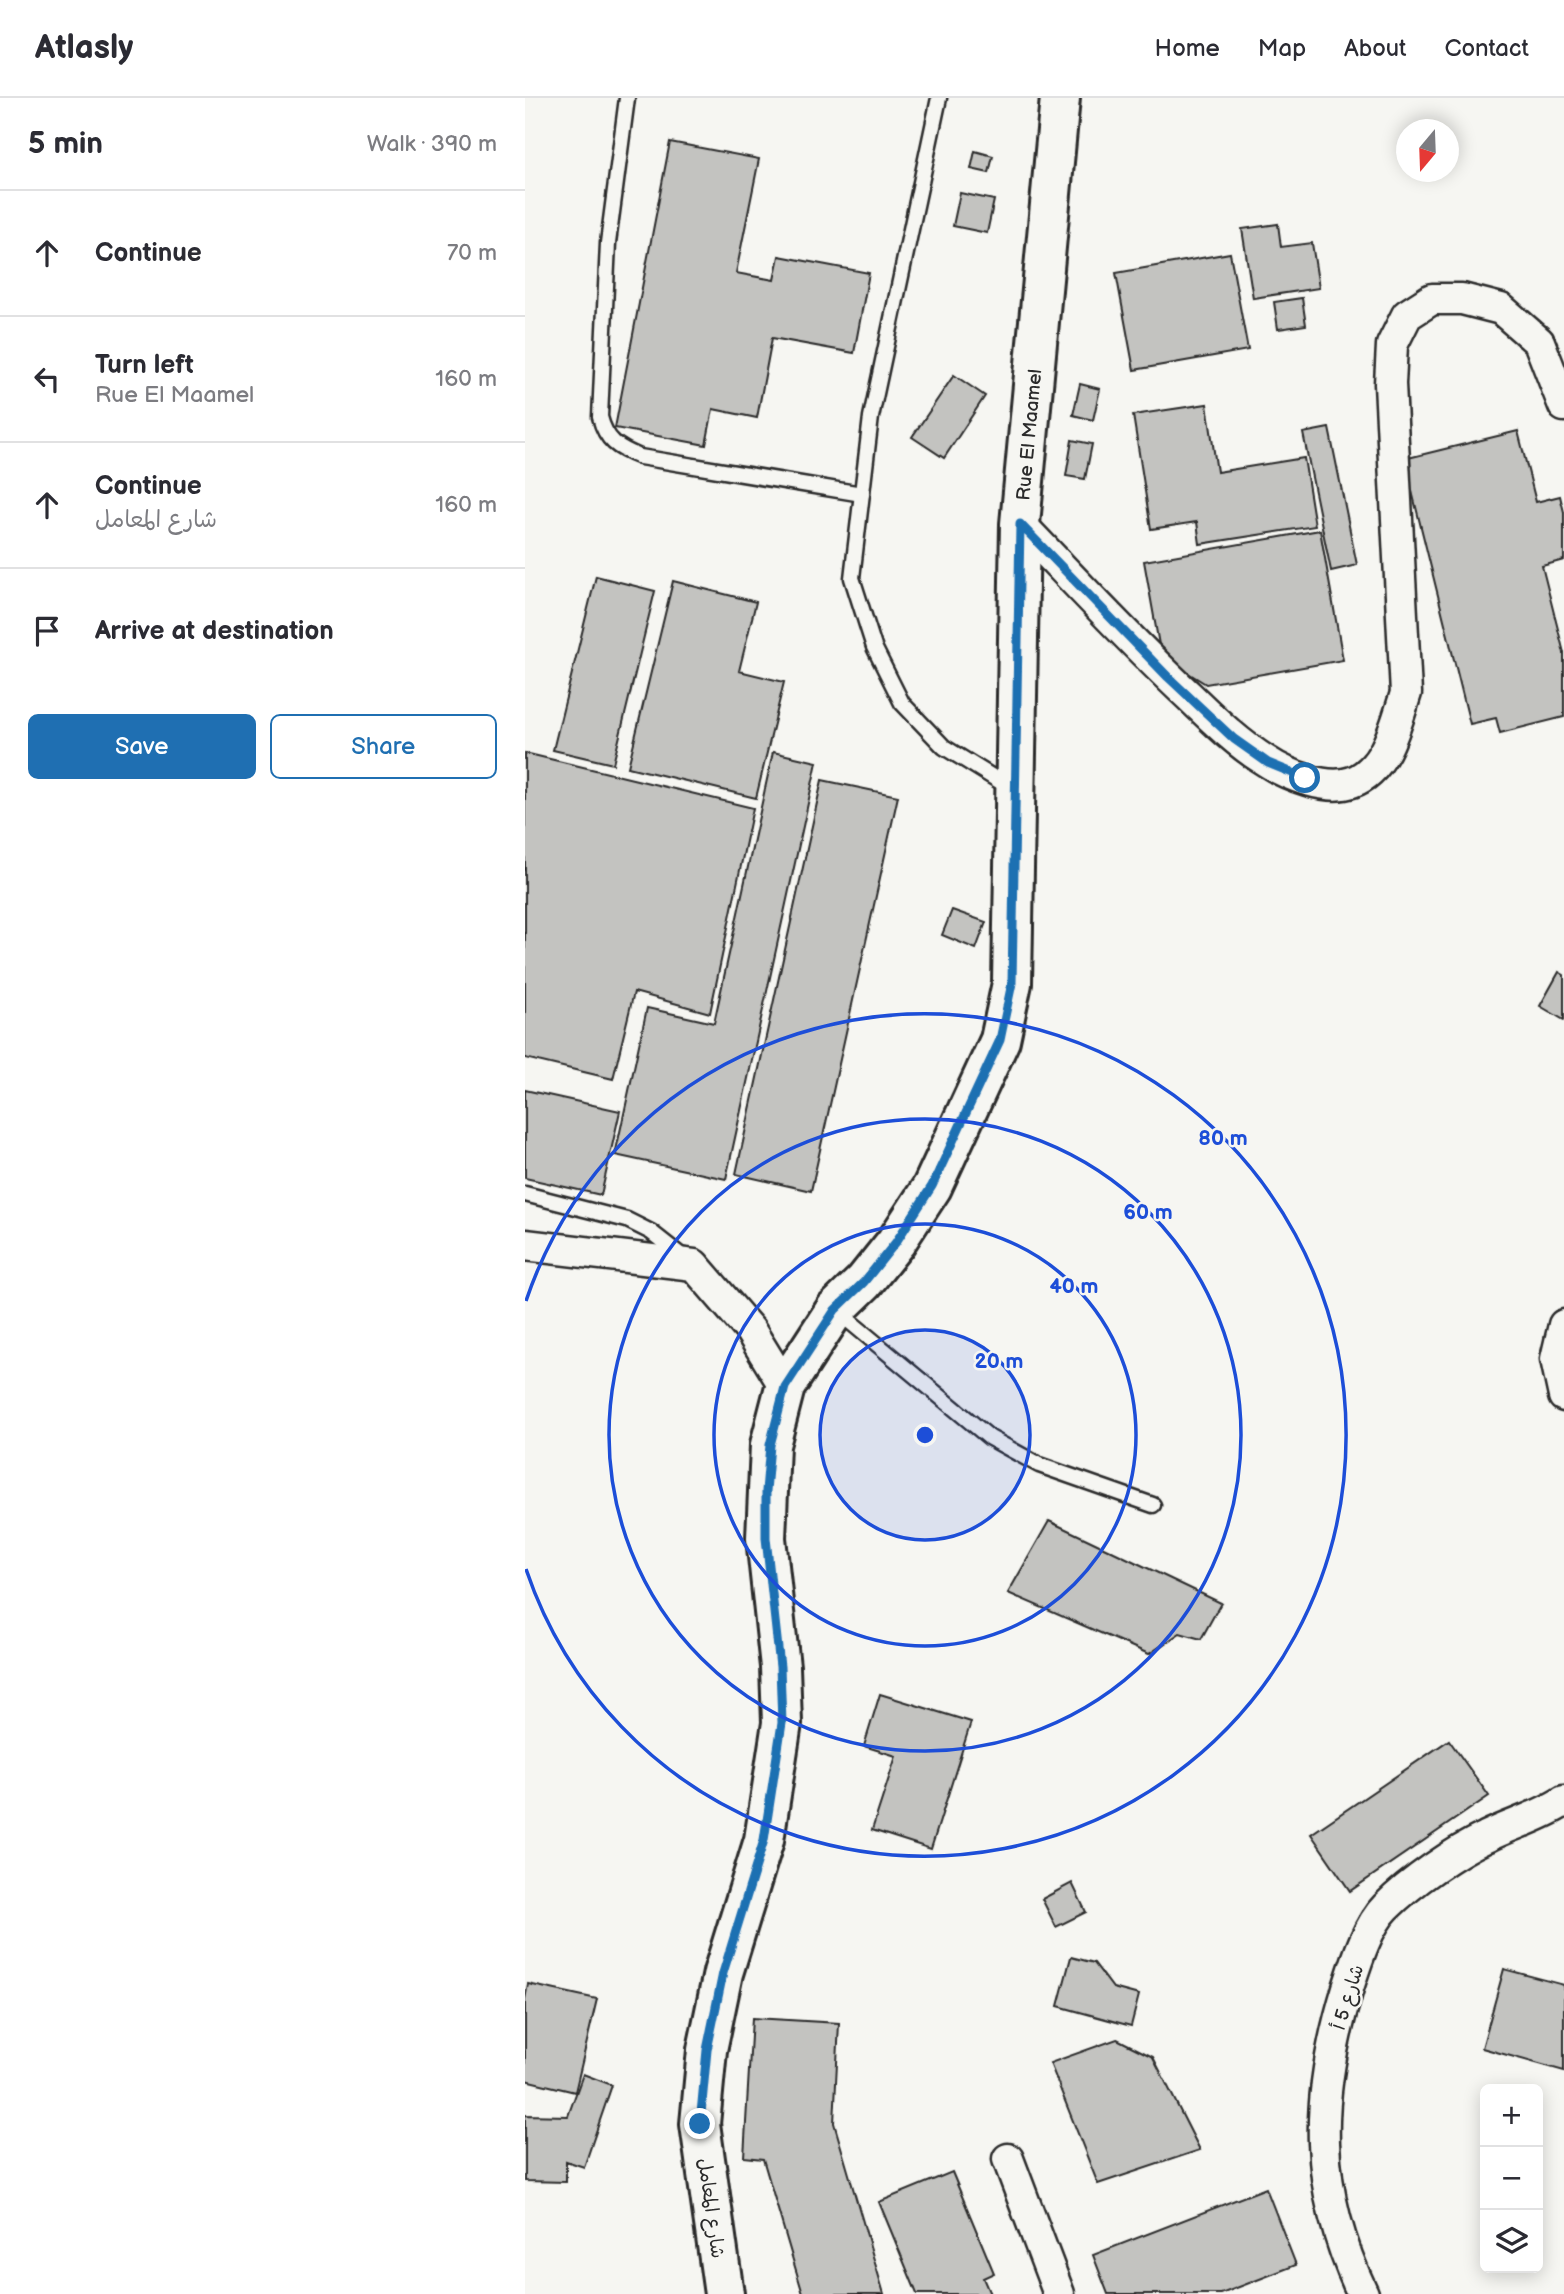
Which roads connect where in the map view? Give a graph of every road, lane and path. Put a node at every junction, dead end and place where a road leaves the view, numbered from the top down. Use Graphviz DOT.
graph roads {
  1 [pos="627,98"];
  2 [pos="939,98"];
  3 [pos="1060,98"];
  4 [pos="1564,406"];
  5 [pos="862,494"];
  6 [pos="1020,524"];
  7 [pos="1013,789"];
  8 [pos="525,1194"];
  9 [pos="525,1245"];
  10 [pos="694,1265"];
  11 [pos="835,1310"];
  12 [pos="1564,1325"];
  13 [pos="785,1387"];
  14 [pos="1564,1396"];
  15 [pos="1153,1505"];
  16 [pos="1564,1801"];
  17 [pos="1008,2159"];
  18 [pos="724,2294"];
  19 [pos="1059,2294"];
  20 [pos="1363,2294"];
  1 -- 5 [label="lane"];
  2 -- 5 [label="lane"];
  3 -- 6 [label="street, Rue El Maamel"];
  4 -- 6 [label="street"];
  5 -- 7 [label="lane"];
  6 -- 7 [label="street, Rue El Maamel"];
  7 -- 11 [label="street, Rue El Maamel"];
  8 -- 10 [label="lane"];
  9 -- 10 [label="street"];
  10 -- 13 [label="street"];
  11 -- 13 [label="street, شارع المعامل"];
  11 -- 15 [label="lane"];
  12 -- 14 [label="street"];
  13 -- 18 [label="street, شارع المعامل"];
  16 -- 20 [label="street, شارع 5 أ"];
  17 -- 19 [label="street"];
}
